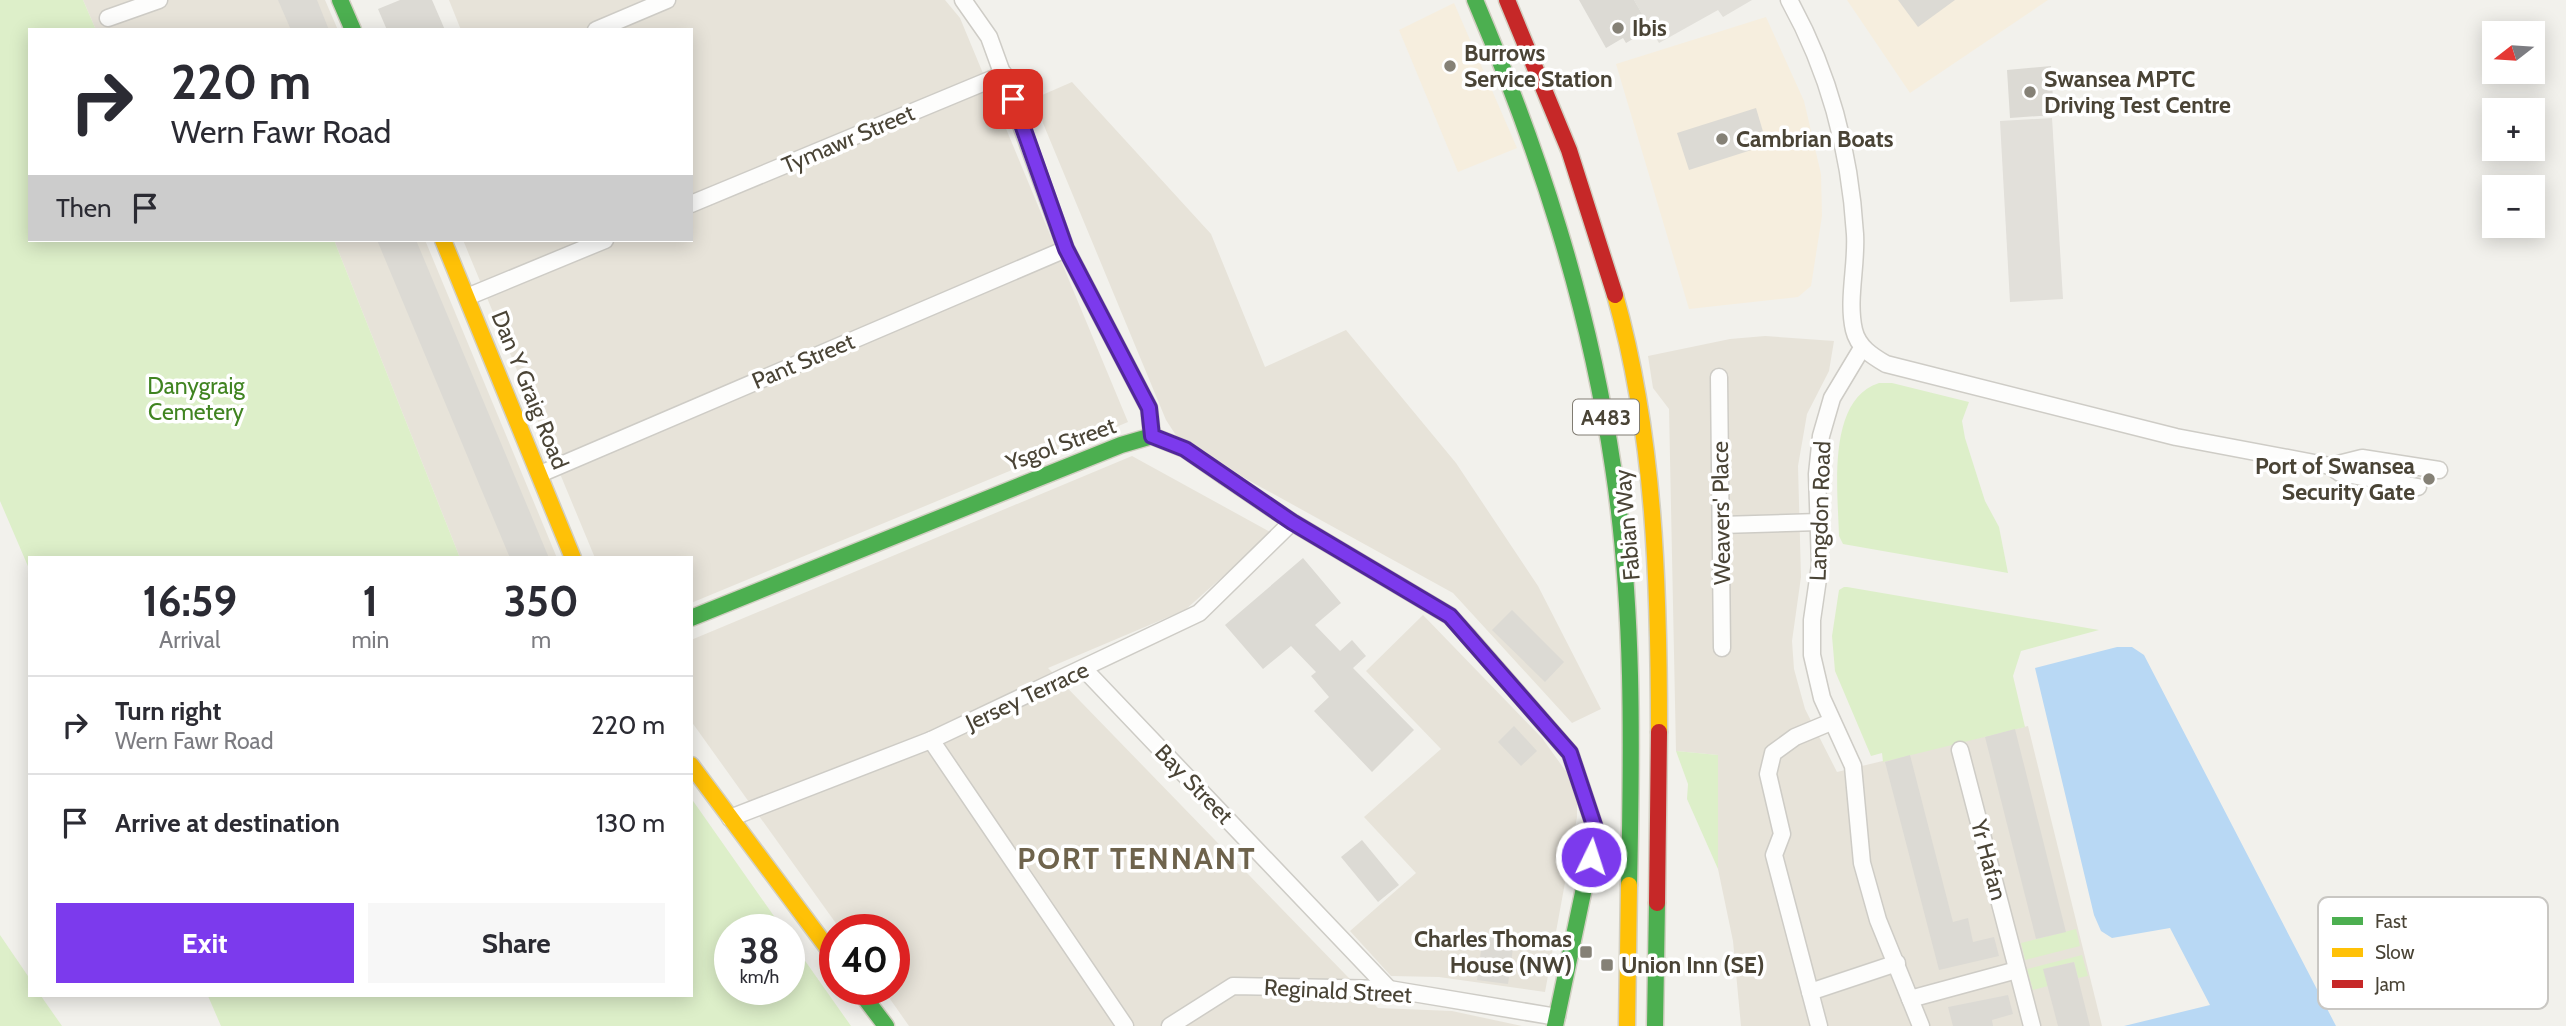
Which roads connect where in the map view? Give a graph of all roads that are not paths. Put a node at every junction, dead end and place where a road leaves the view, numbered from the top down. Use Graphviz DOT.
graph roads {
  1 [pos="159,0"];
  2 [pos="340,0"];
  3 [pos="667,0"];
  4 [pos="963,0"];
  5 [pos="1475,0"];
  6 [pos="1507,0"];
  7 [pos="1788,0"];
  8 [pos="108,19"];
  9 [pos="352,28"];
  10 [pos="601,28"];
  11 [pos="1004,74"];
  12 [pos="693,203"];
  13 [pos="444,242"];
  14 [pos="600,242"];
  15 [pos="1066,249"];
  16 [pos="467,297"];
  17 [pos="1862,348"];
  18 [pos="1718,377"];
  19 [pos="1152,436"];
  20 [pos="2330,466"];
  21 [pos="2439,470"];
  22 [pos="540,474"];
  23 [pos="2418,487"];
  24 [pos="1292,522"];
  25 [pos="1819,522"];
  26 [pos="1721,525"];
  27 [pos="572,556"];
  28 [pos="693,617"];
  29 [pos="1722,648"];
  30 [pos="1085,670"];
  31 [pos="1831,723"];
  32 [pos="931,740"];
  33 [pos="1961,750"];
  34 [pos="693,768"];
  35 [pos="730,818"];
  36 [pos="819,937"];
  37 [pos="1896,963"];
  38 [pos="2017,970"];
  39 [pos="1389,989"];
  40 [pos="1810,992"];
  41 [pos="1910,999"];
  42 [pos="870,1005"];
  43 [pos="1556,1021"];
  44 [pos="886,1026"];
  45 [pos="1125,1026"];
  46 [pos="1170,1026"];
  47 [pos="1627,1026"];
  48 [pos="1655,1026"];
  49 [pos="1819,1026"];
  50 [pos="1921,1026"];
  51 [pos="2032,1026"];
  1 -- 8 [label="street"];
  2 -- 9 [label="main road"];
  3 -- 10 [label="street"];
  4 -- 11 [label="street"];
  5 -- 47 [label="main road, Fabian Way / A483"];
  6 -- 48 [label="main road, Fabian Way / A483"];
  7 -- 17 [label="street"];
  11 -- 12 [label="street, Tymawr Street"];
  11 -- 15 [label="street"];
  13 -- 16 [label="main road, Dan Y Graig Road"];
  14 -- 16 [label="street"];
  15 -- 19 [label="street"];
  15 -- 22 [label="street, Pant Street"];
  16 -- 22 [label="main road, Dan Y Graig Road"];
  17 -- 20 [label="street"];
  17 -- 25 [label="street, Langdon Road"];
  18 -- 26 [label="street, Weavers' Place"];
  19 -- 24 [label="main road, Ysgol Street"];
  19 -- 28 [label="main road, Ysgol Street"];
  20 -- 21 [label="street"];
  20 -- 23 [label="street"];
  22 -- 27 [label="main road, Dan Y Graig Road"];
  24 -- 30 [label="street, Jersey Terrace"];
  24 -- 43 [label="main road, Ysgol Street"];
  25 -- 26 [label="street"];
  25 -- 31 [label="street, Langdon Road"];
  26 -- 29 [label="street, Weavers' Place"];
  30 -- 32 [label="street, Jersey Terrace"];
  30 -- 39 [label="street, Bay Street"];
  31 -- 37 [label="street, Langdon Road"];
  31 -- 40 [label="street"];
  32 -- 35 [label="street, Jersey Terrace"];
  32 -- 45 [label="street"];
  33 -- 38 [label="street, Yr Hafan"];
  34 -- 35 [label="main road"];
  35 -- 36 [label="main road"];
  37 -- 40 [label="street"];
  37 -- 41 [label="street, Langdon Road"];
  38 -- 41 [label="street"];
  38 -- 51 [label="street, Yr Hafan"];
  39 -- 43 [label="street, Reginald Street"];
  39 -- 46 [label="street, Reginald Street"];
  40 -- 49 [label="street"];
  41 -- 50 [label="street, Langdon Road"];
  42 -- 44 [label="main road"];
}
